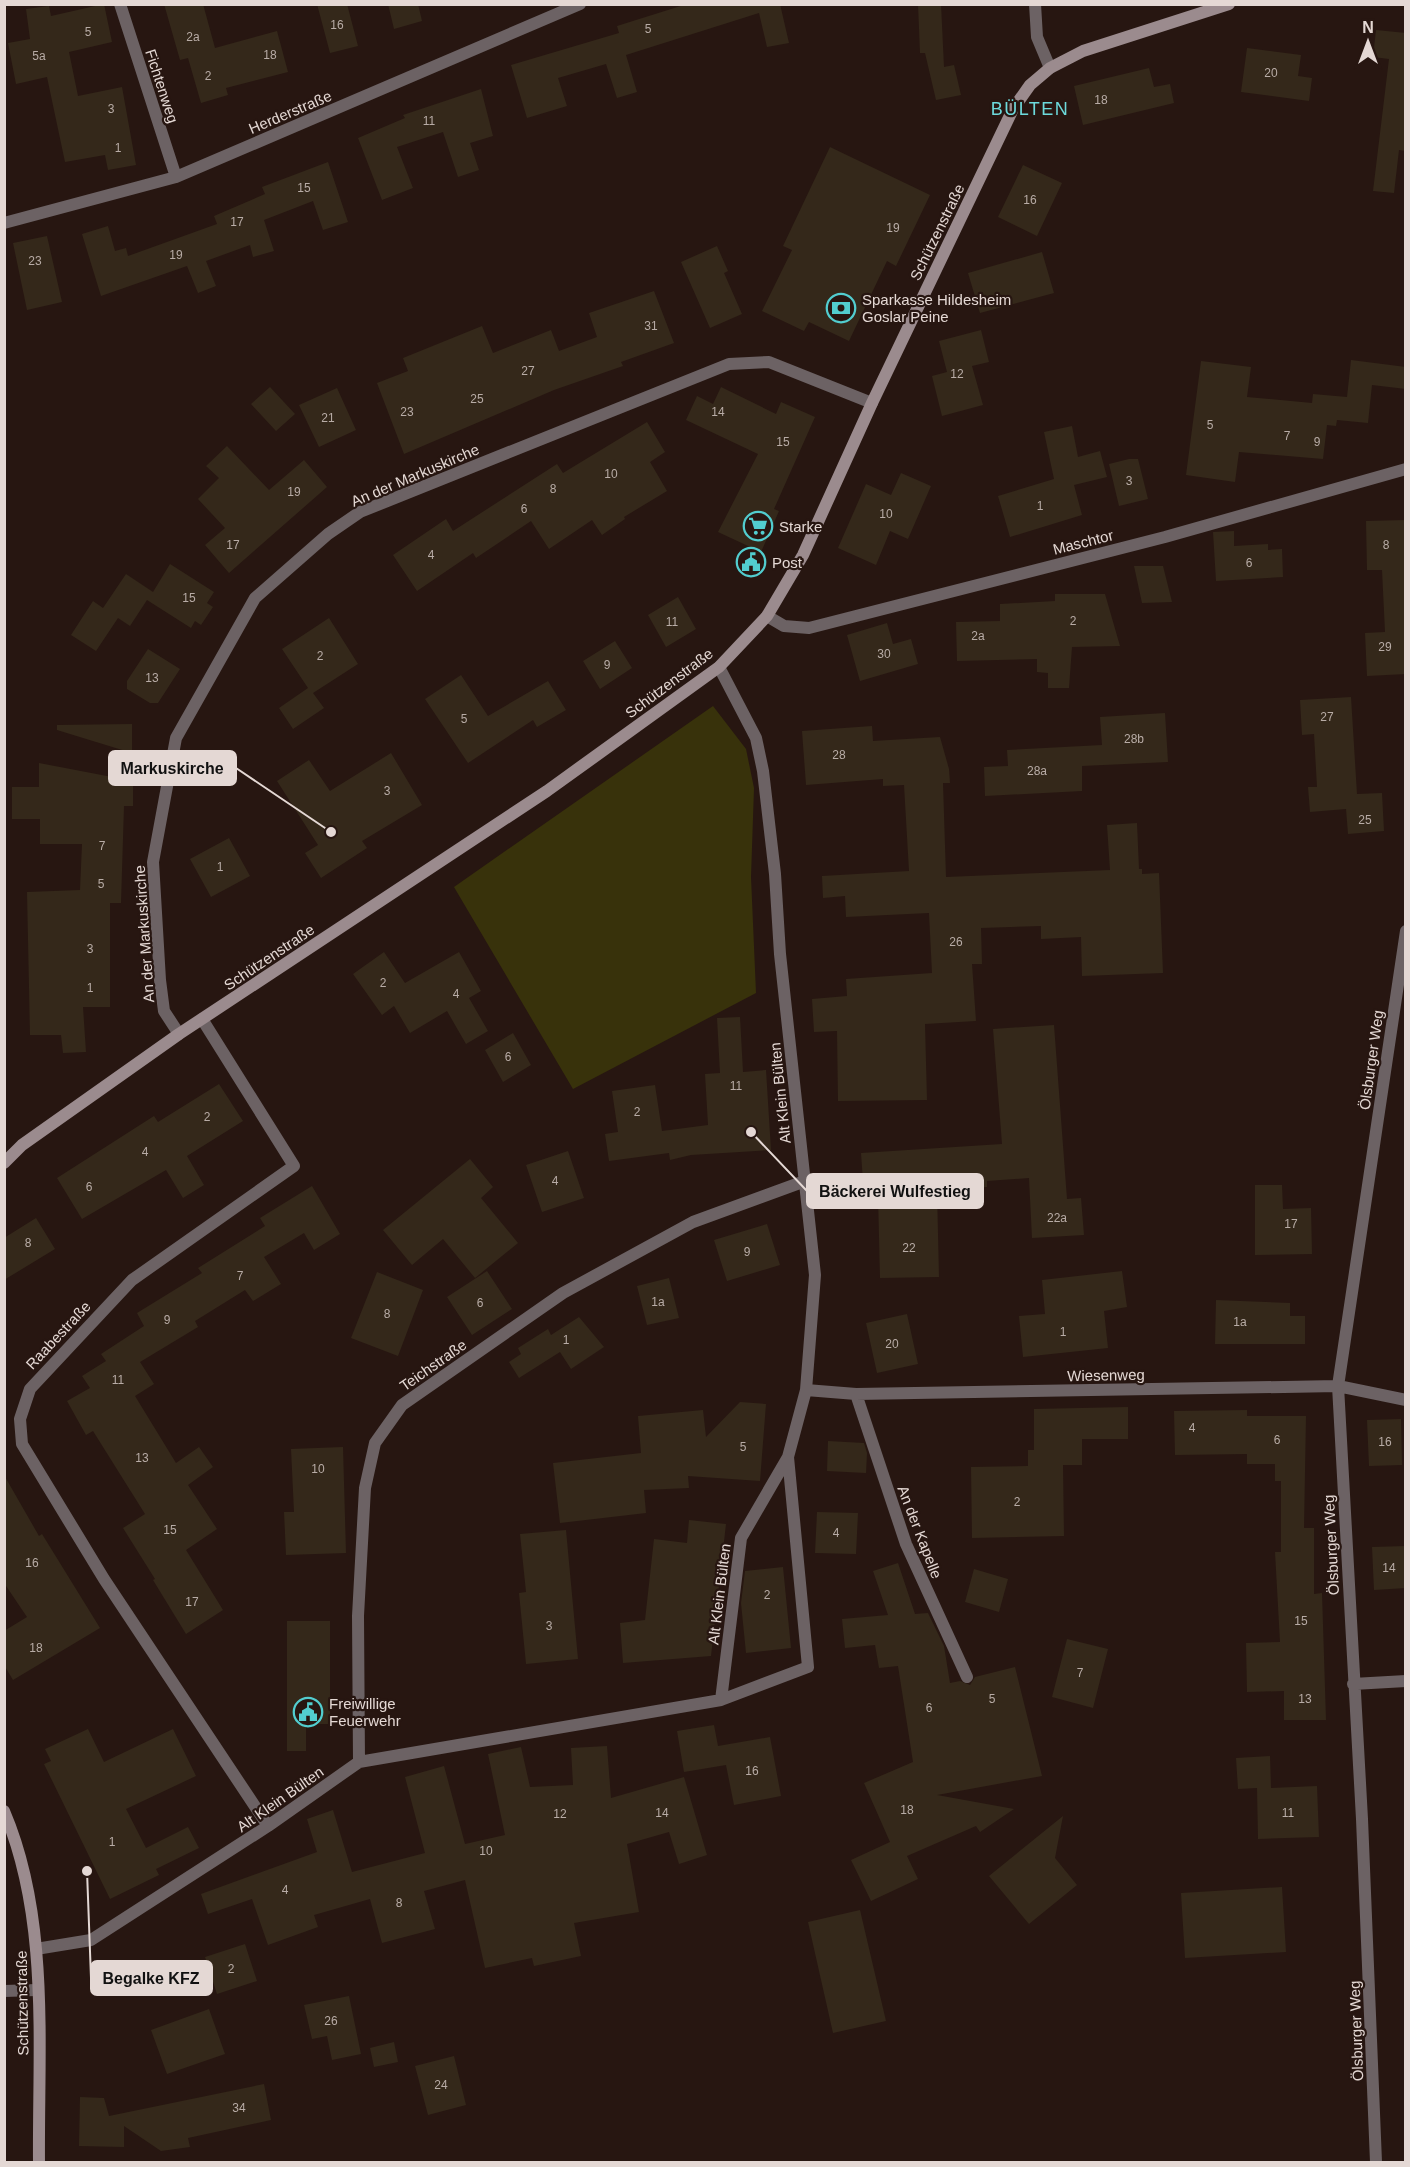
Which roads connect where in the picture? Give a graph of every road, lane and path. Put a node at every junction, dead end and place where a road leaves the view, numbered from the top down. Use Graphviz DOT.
graph roads {
  1 [pos="120,4"];
  2 [pos="580,4"];
  3 [pos="1035,4"];
  4 [pos="1229,4"];
  5 [pos="1050,68"];
  6 [pos="176,177"];
  7 [pos="4,223"];
  8 [pos="872,403"];
  9 [pos="1406,469"];
  10 [pos="767,616"];
  11 [pos="719,667"];
  12 [pos="1406,931"];
  13 [pos="202,1019"];
  14 [pos="179,1034"];
  15 [pos="4,1163"];
  16 [pos="805,1181"];
  17 [pos="1338,1386"];
  18 [pos="806,1390"];
  19 [pos="856,1394"];
  20 [pos="1406,1400"];
  21 [pos="788,1457"];
  22 [pos="967,1677"];
  23 [pos="1406,1681"];
  24 [pos="1353,1684"];
  25 [pos="721,1700"];
  26 [pos="359,1762"];
  27 [pos="4,1811"];
  28 [pos="268,1826"];
  29 [pos="36,1949"];
  30 [pos="37,1990"];
  31 [pos="4,1991"];
  32 [pos="39,2163"];
  33 [pos="1376,2163"];
  1 -- 6 [label="street, Fichtenweg"];
  2 -- 6 [label="street, Herderstraße"];
  3 -- 5 [label="street"];
  4 -- 5 [label="street, Schützenstraße"];
  5 -- 8 [label="street, Schützenstraße"];
  6 -- 7 [label="street, Herderstraße"];
  8 -- 10 [label="street, Schützenstraße"];
  8 -- 14 [label="street, An der Markuskirche"];
  9 -- 10 [label="street, Maschtor"];
  10 -- 11 [label="street, Schützenstraße"];
  11 -- 13 [label="street, Schützenstraße"];
  11 -- 16 [label="street, Alt Klein Bülten"];
  12 -- 17 [label="street, Ölsburger Weg"];
  13 -- 14 [label="street, Schützenstraße"];
  13 -- 28 [label="street, Raabestraße"];
  14 -- 15 [label="street, Schützenstraße"];
  16 -- 18 [label="street, Alt Klein Bülten"];
  16 -- 26 [label="street, Teichstraße"];
  17 -- 19 [label="street, Wiesenweg"];
  17 -- 20 [label="street, Wiesenweg"];
  17 -- 24 [label="street, Ölsburger Weg"];
  18 -- 19 [label="street, Wiesenweg"];
  18 -- 21 [label="street, Alt Klein Bülten"];
  19 -- 22 [label="street, An der Kapelle"];
  21 -- 25 [label="street, Alt Klein Bülten"];
  21 -- 25 [label="street"];
  23 -- 24 [label="street"];
  24 -- 33 [label="street, Ölsburger Weg"];
  25 -- 26 [label="street, Alt Klein Bülten"];
  26 -- 28 [label="street, Alt Klein Bülten"];
  27 -- 29 [label="street, Schützenstraße"];
  28 -- 29 [label="street, Alt Klein Bülten"];
  29 -- 30 [label="street, Schützenstraße"];
  30 -- 31 [label="street"];
  30 -- 32 [label="street, Schützenstraße"];
}
